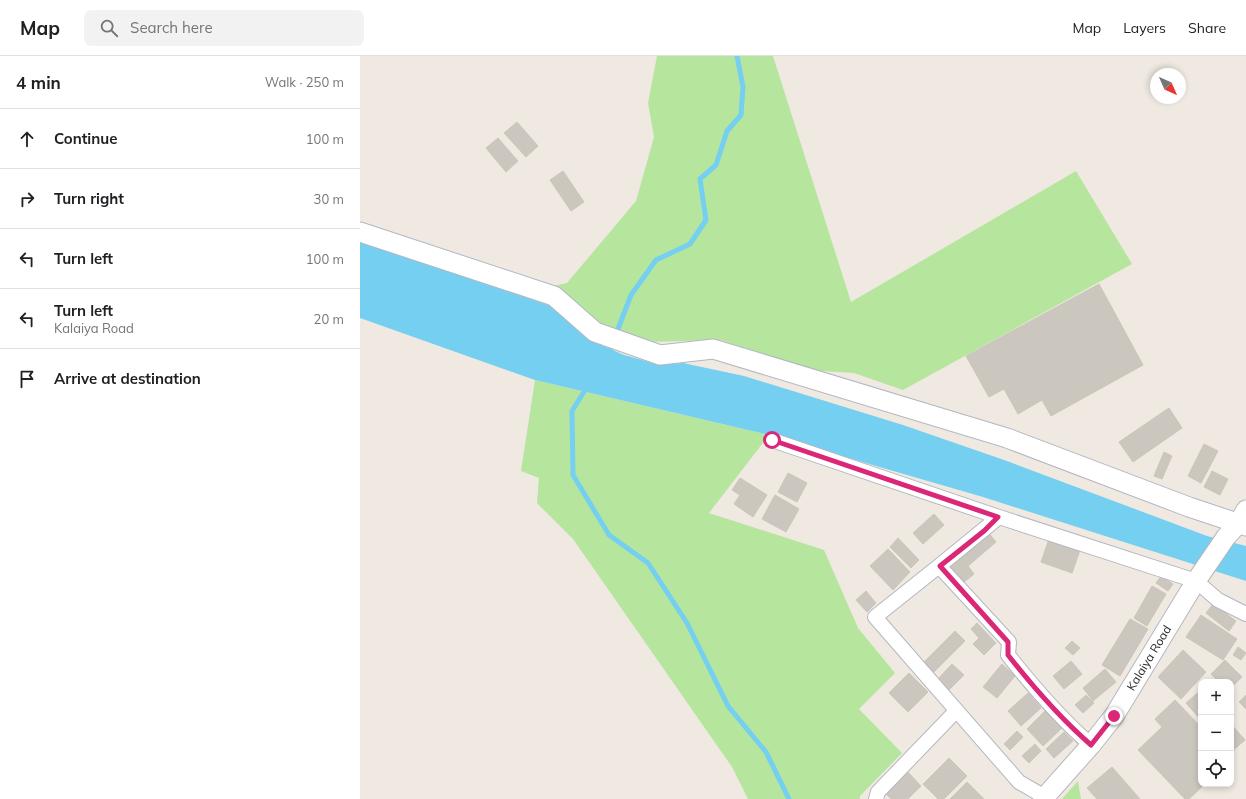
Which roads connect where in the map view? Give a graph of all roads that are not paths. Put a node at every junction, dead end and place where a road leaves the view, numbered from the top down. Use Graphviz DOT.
graph roads {
  1 [pos="360,232"];
  2 [pos="772,440"];
  3 [pos="998,517"];
  4 [pos="1244,520"];
  5 [pos="940,566"];
  6 [pos="1196,581"];
  7 [pos="1246,614"];
  8 [pos="956,712"];
  9 [pos="1091,745"];
  10 [pos="1044,798"];
  11 [pos="876,799"];
  1 -- 4 [label="main road"];
  2 -- 3 [label="street"];
  3 -- 5 [label="street"];
  3 -- 6 [label="street"];
  4 -- 6 [label="main road, Kalaiya Road"];
  5 -- 8 [label="street"];
  5 -- 9 [label="street"];
  6 -- 7 [label="street"];
  6 -- 9 [label="main road, Kalaiya Road"];
  8 -- 10 [label="street"];
  8 -- 11 [label="street"];
  9 -- 10 [label="main road, Kalaiya Road"];
}
